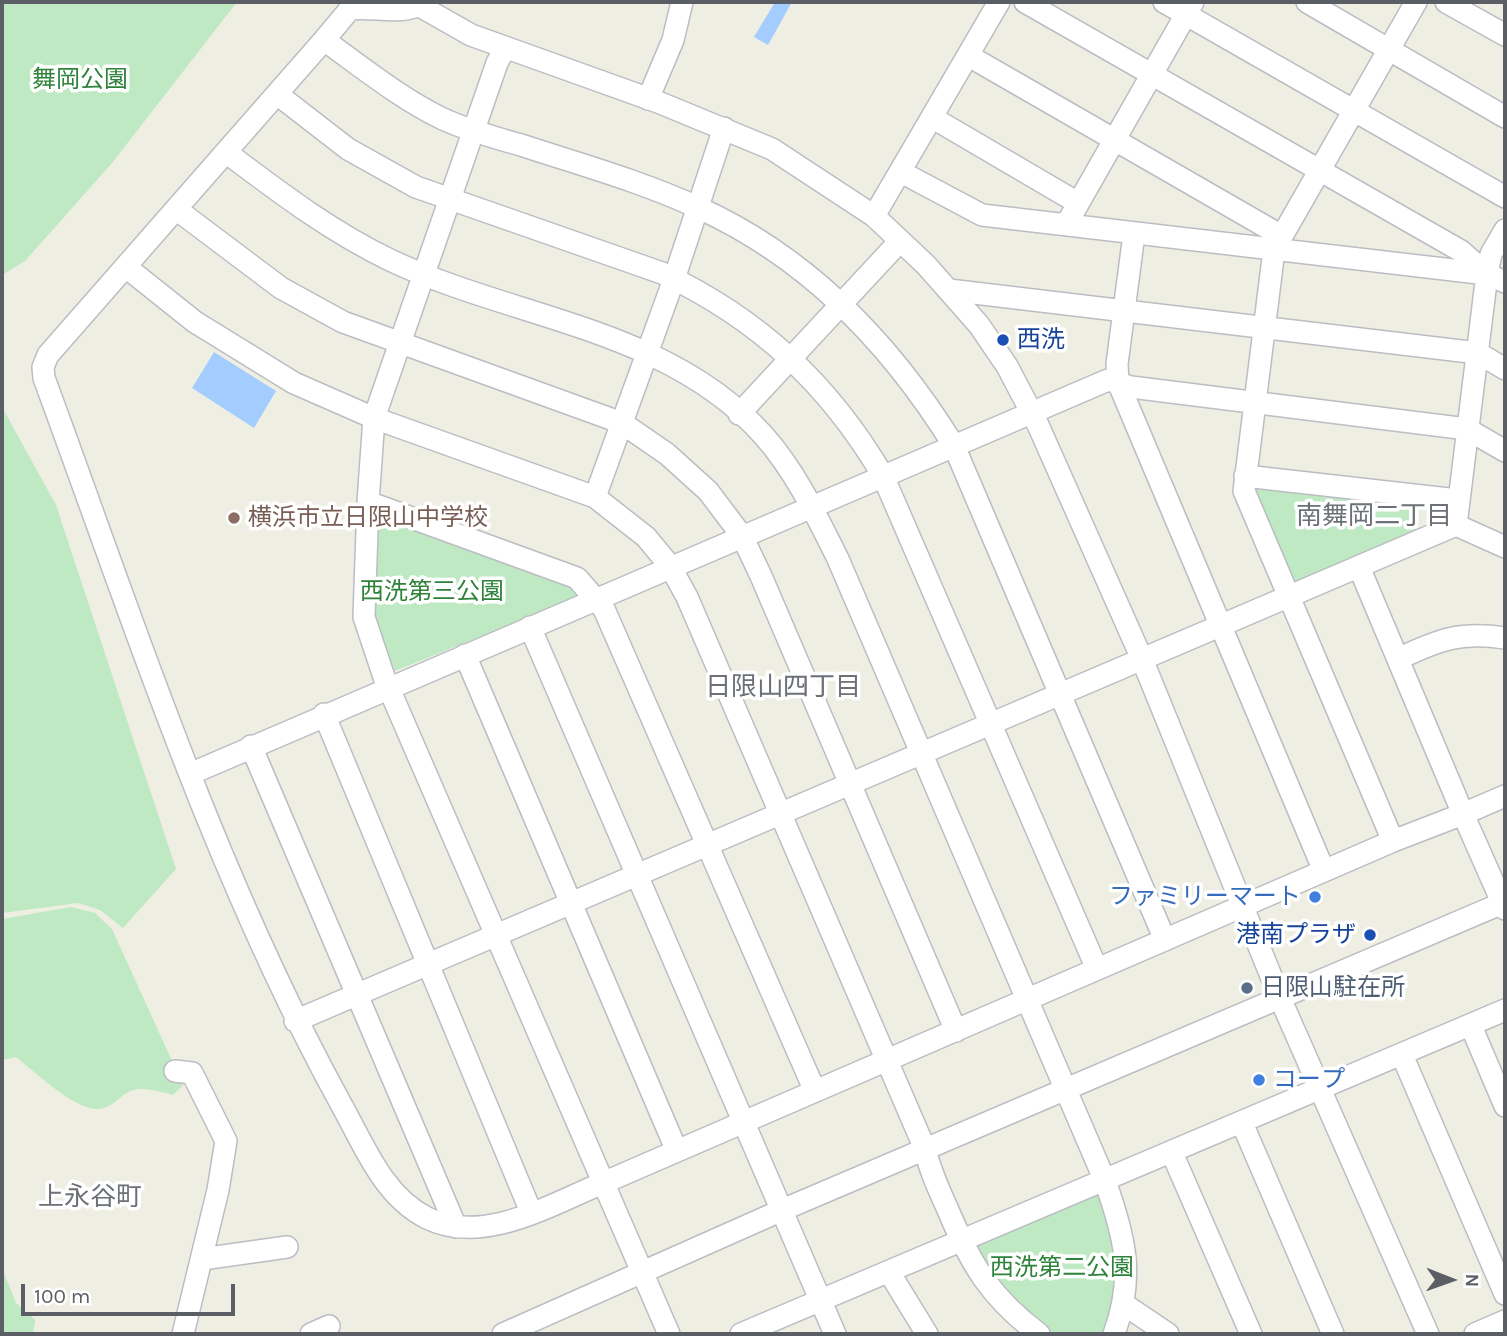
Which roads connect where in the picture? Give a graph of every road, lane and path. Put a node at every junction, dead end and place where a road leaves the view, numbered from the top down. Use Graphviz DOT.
graph roads {
  1 [pos="682,2"];
  2 [pos="999,2"];
  3 [pos="1026,2"];
  4 [pos="1164,2"];
  5 [pos="1307,2"];
  6 [pos="1416,2"];
  7 [pos="1446,2"];
  8 [pos="415,3"];
  9 [pos="350,5"];
  10 [pos="1189,8"];
  11 [pos="1505,36"];
  12 [pos="324,40"];
  13 [pos="505,48"];
  14 [pos="1389,50"];
  15 [pos="969,56"];
  16 [pos="1153,72"];
  17 [pos="277,94"];
  18 [pos="648,99"];
  19 [pos="1354,110"];
  20 [pos="1505,117"];
  21 [pos="933,118"];
  22 [pos="724,128"];
  23 [pos="474,130"];
  24 [pos="1113,141"];
  25 [pos="226,153"];
  26 [pos="1320,170"];
  27 [pos="901,172"];
  28 [pos="1505,197"];
  29 [pos="450,201"];
  30 [pos="1078,203"];
  31 [pos="698,208"];
  32 [pos="176,209"];
  33 [pos="874,216"];
  34 [pos="1066,225"];
  35 [pos="1505,230"];
  36 [pos="1134,233"];
  37 [pos="900,241"];
  38 [pos="1274,250"];
  39 [pos="126,267"];
  40 [pos="426,275"];
  41 [pos="1496,278"];
  42 [pos="674,279"];
  43 [pos="949,290"];
  44 [pos="842,304"];
  45 [pos="1124,311"];
  46 [pos="1265,328"];
  47 [pos="401,344"];
  48 [pos="648,351"];
  49 [pos="1478,353"];
  50 [pos="792,359"];
  51 [pos="1505,369"];
  52 [pos="1118,382"];
  53 [pos="1255,401"];
  54 [pos="1031,412"];
  55 [pos="739,414"];
  56 [pos="374,418"];
  57 [pos="622,423"];
  58 [pos="1467,429"];
  59 [pos="954,446"];
  60 [pos="1505,451"];
  61 [pos="883,475"];
  62 [pos="1245,476"];
  63 [pos="595,496"];
  64 [pos="1458,500"];
  65 [pos="368,502"];
  66 [pos="812,506"];
  67 [pos="1456,525"];
  68 [pos="742,536"];
  69 [pos="1505,547"];
  70 [pos="670,566"];
  71 [pos="1359,567"];
  72 [pos="597,598"];
  73 [pos="1288,598"];
  74 [pos="1219,626"];
  75 [pos="530,628"];
  76 [pos="1505,638"];
  77 [pos="465,655"];
  78 [pos="1142,659"];
  79 [pos="1398,659"];
  80 [pos="389,686"];
  81 [pos="1060,695"];
  82 [pos="324,715"];
  83 [pos="991,724"];
  84 [pos="251,746"];
  85 [pos="920,755"];
  86 [pos="190,774"];
  87 [pos="853,783"];
  88 [pos="1505,796"];
  89 [pos="779,814"];
  90 [pos="1463,814"];
  91 [pos="1394,841"];
  92 [pos="708,844"];
  93 [pos="1324,871"];
  94 [pos="637,874"];
  95 [pos="569,903"];
  96 [pos="1504,905"];
  97 [pos="1244,907"];
  98 [pos="497,934"];
  99 [pos="1165,940"];
  100 [pos="426,964"];
  101 [pos="1097,969"];
  102 [pos="357,995"];
  103 [pos="1280,998"];
  104 [pos="1026,999"];
  105 [pos="1505,1010"];
  106 [pos="295,1021"];
  107 [pos="1471,1026"];
  108 [pos="956,1031"];
  109 [pos="1402,1055"];
  110 [pos="886,1061"];
  111 [pos="175,1070"];
  112 [pos="814,1089"];
  113 [pos="1320,1089"];
  114 [pos="1065,1090"];
  115 [pos="1505,1106"];
  116 [pos="743,1120"];
  117 [pos="1242,1123"];
  118 [pos="676,1149"];
  119 [pos="925,1149"];
  120 [pos="1172,1153"];
  121 [pos="1105,1181"];
  122 [pos="603,1183"];
  123 [pos="780,1211"];
  124 [pos="531,1212"];
  125 [pos="456,1227"];
  126 [pos="961,1240"];
  127 [pos="287,1247"];
  128 [pos="202,1259"];
  129 [pos="640,1272"];
  130 [pos="889,1272"];
  131 [pos="1505,1294"];
  132 [pos="821,1299"];
  133 [pos="1125,1305"];
  134 [pos="1505,1321"];
  135 [pos="748,1333"];
  136 [pos="183,1334"];
  137 [pos="503,1334"];
  138 [pos="669,1334"];
  139 [pos="835,1334"];
  140 [pos="927,1334"];
  141 [pos="1039,1334"];
  142 [pos="1114,1334"];
  143 [pos="1168,1334"];
  144 [pos="1251,1334"];
  145 [pos="1334,1334"];
  146 [pos="1428,1334"];
  147 [pos="1475,1334"];
  1 -- 18 [label="street"];
  2 -- 15 [label="street"];
  3 -- 16 [label="street"];
  4 -- 10 [label="street"];
  5 -- 14 [label="street"];
  6 -- 14 [label="street"];
  7 -- 11 [label="street"];
  8 -- 9 [label="street"];
  8 -- 13 [label="street"];
  9 -- 12 [label="street"];
  10 -- 16 [label="street"];
  10 -- 19 [label="street"];
  12 -- 17 [label="street"];
  12 -- 23 [label="street"];
  13 -- 18 [label="street"];
  13 -- 23 [label="street"];
  14 -- 19 [label="street"];
  14 -- 20 [label="street"];
  15 -- 21 [label="street"];
  15 -- 24 [label="street"];
  16 -- 24 [label="street"];
  16 -- 26 [label="street"];
  17 -- 25 [label="street"];
  17 -- 29 [label="street"];
  18 -- 22 [label="street"];
  19 -- 26 [label="street"];
  19 -- 28 [label="street"];
  21 -- 27 [label="street"];
  21 -- 30 [label="street"];
  22 -- 31 [label="street"];
  22 -- 33 [label="street"];
  23 -- 29 [label="street"];
  23 -- 31 [label="street"];
  24 -- 30 [label="street"];
  24 -- 38 [label="street"];
  25 -- 32 [label="street"];
  25 -- 40 [label="street"];
  26 -- 38 [label="street"];
  26 -- 41 [label="street"];
  27 -- 33 [label="street"];
  27 -- 34 [label="street"];
  29 -- 40 [label="street"];
  29 -- 42 [label="street"];
  30 -- 34 [label="street"];
  31 -- 42 [label="street"];
  31 -- 44 [label="street"];
  32 -- 39 [label="street"];
  32 -- 47 [label="street"];
  33 -- 37 [label="street"];
  34 -- 36 [label="street"];
  35 -- 41 [label="street"];
  36 -- 38 [label="street"];
  36 -- 45 [label="street"];
  37 -- 43 [label="street"];
  37 -- 44 [label="street"];
  38 -- 41 [label="street"];
  38 -- 46 [label="street"];
  39 -- 56 [label="street"];
  39 -- 86 [label="street"];
  40 -- 47 [label="street"];
  40 -- 48 [label="street"];
  41 -- 49 [label="street"];
  42 -- 48 [label="street"];
  42 -- 50 [label="street"];
  43 -- 45 [label="street"];
  43 -- 54 [label="street"];
  44 -- 50 [label="street"];
  44 -- 59 [label="street"];
  45 -- 46 [label="street"];
  45 -- 52 [label="street"];
  46 -- 49 [label="street"];
  46 -- 53 [label="street"];
  47 -- 56 [label="street"];
  47 -- 57 [label="street"];
  48 -- 55 [label="street"];
  48 -- 57 [label="street"];
  49 -- 51 [label="street"];
  49 -- 58 [label="street"];
  50 -- 55 [label="street"];
  50 -- 61 [label="street"];
  52 -- 53 [label="street"];
  52 -- 54 [label="street"];
  52 -- 74 [label="street"];
  53 -- 58 [label="street"];
  53 -- 62 [label="street"];
  54 -- 59 [label="street"];
  54 -- 78 [label="street"];
  55 -- 66 [label="street"];
  56 -- 63 [label="street"];
  56 -- 65 [label="street"];
  57 -- 63 [label="street"];
  57 -- 68 [label="street"];
  58 -- 60 [label="street"];
  58 -- 64 [label="street"];
  59 -- 61 [label="street"];
  59 -- 81 [label="street"];
  61 -- 66 [label="street"];
  61 -- 83 [label="street"];
  62 -- 64 [label="street"];
  62 -- 73 [label="street"];
  63 -- 70 [label="street"];
  64 -- 67 [label="street"];
  65 -- 72 [label="street"];
  65 -- 80 [label="street"];
  66 -- 68 [label="street"];
  66 -- 85 [label="street"];
  67 -- 69 [label="street"];
  67 -- 71 [label="street"];
  68 -- 70 [label="street"];
  68 -- 87 [label="street"];
  70 -- 72 [label="street"];
  70 -- 89 [label="street"];
  71 -- 73 [label="street"];
  71 -- 79 [label="street"];
  72 -- 75 [label="street"];
  72 -- 92 [label="street"];
  73 -- 74 [label="street"];
  73 -- 91 [label="street"];
  74 -- 78 [label="street"];
  74 -- 93 [label="street"];
  75 -- 77 [label="street"];
  75 -- 94 [label="street"];
  76 -- 79 [label="street"];
  77 -- 80 [label="street"];
  77 -- 95 [label="street"];
  78 -- 81 [label="street"];
  78 -- 97 [label="street"];
  79 -- 90 [label="street"];
  80 -- 82 [label="street"];
  80 -- 98 [label="street"];
  81 -- 83 [label="street"];
  81 -- 99 [label="street"];
  82 -- 84 [label="street"];
  82 -- 100 [label="street"];
  83 -- 85 [label="street"];
  83 -- 101 [label="street"];
  84 -- 86 [label="street"];
  84 -- 102 [label="street"];
  85 -- 87 [label="street"];
  85 -- 104 [label="street"];
  86 -- 106 [label="street"];
  87 -- 89 [label="street"];
  87 -- 108 [label="street"];
  88 -- 90 [label="street"];
  89 -- 92 [label="street"];
  89 -- 110 [label="street"];
  90 -- 91 [label="street"];
  90 -- 96 [label="street"];
  91 -- 93 [label="street"];
  92 -- 94 [label="street"];
  92 -- 112 [label="street"];
  93 -- 97 [label="street"];
  94 -- 95 [label="street"];
  94 -- 116 [label="street"];
  95 -- 98 [label="street"];
  95 -- 118 [label="street"];
  96 -- 103 [label="street"];
  97 -- 99 [label="street"];
  97 -- 103 [label="street"];
  98 -- 100 [label="street"];
  98 -- 122 [label="street"];
  99 -- 101 [label="street"];
  100 -- 102 [label="street"];
  100 -- 124 [label="street"];
  101 -- 104 [label="street"];
  102 -- 106 [label="street"];
  102 -- 125 [label="street"];
  103 -- 113 [label="street"];
  103 -- 114 [label="street"];
  104 -- 108 [label="street"];
  104 -- 114 [label="street"];
  105 -- 107 [label="street"];
  106 -- 125 [label="street"];
  107 -- 109 [label="street"];
  107 -- 115 [label="street"];
  108 -- 110 [label="street"];
  109 -- 113 [label="street"];
  109 -- 131 [label="street"];
  110 -- 112 [label="street"];
  110 -- 119 [label="street"];
  111 -- 128 [label="street"];
  112 -- 116 [label="street"];
  113 -- 117 [label="street"];
  113 -- 146 [label="street"];
  114 -- 119 [label="street"];
  114 -- 121 [label="street"];
  116 -- 118 [label="street"];
  116 -- 123 [label="street"];
  117 -- 120 [label="street"];
  117 -- 145 [label="street"];
  118 -- 122 [label="street"];
  119 -- 123 [label="street"];
  119 -- 126 [label="street"];
  120 -- 121 [label="street"];
  120 -- 144 [label="street"];
  121 -- 126 [label="street"];
  121 -- 133 [label="street"];
  122 -- 124 [label="street"];
  122 -- 129 [label="street"];
  123 -- 129 [label="street"];
  123 -- 132 [label="street"];
  124 -- 125 [label="street"];
  126 -- 130 [label="street"];
  126 -- 141 [label="street"];
  127 -- 128 [label="street"];
  128 -- 136 [label="street"];
  129 -- 137 [label="street"];
  129 -- 138 [label="street"];
  130 -- 132 [label="street"];
  130 -- 140 [label="street"];
  132 -- 135 [label="street"];
  132 -- 139 [label="street"];
  133 -- 142 [label="street"];
  133 -- 143 [label="street"];
  134 -- 147 [label="street"];
}
